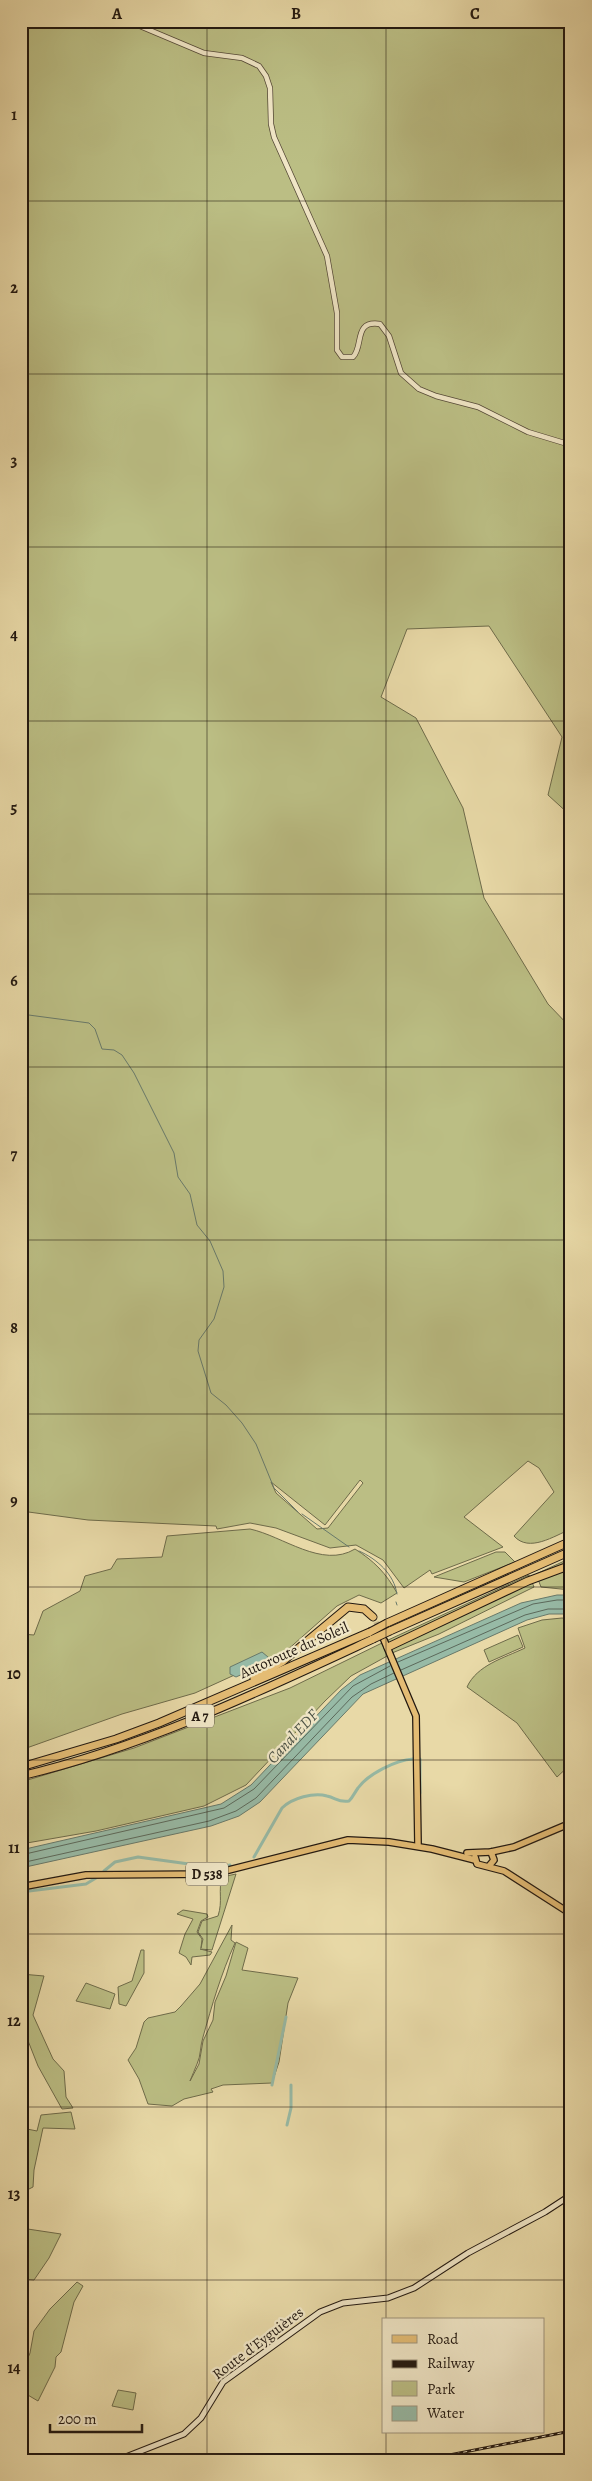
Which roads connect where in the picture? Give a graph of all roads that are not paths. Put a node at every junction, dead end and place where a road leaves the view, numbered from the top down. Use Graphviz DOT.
graph roads {
  1 [pos="128,21"];
  2 [pos="571,445"];
  3 [pos="571,1541"];
  4 [pos="571,1551"];
  5 [pos="571,1565"];
  6 [pos="375,1619"];
  7 [pos="387,1646"];
  8 [pos="206,1704"];
  9 [pos="21,1767"];
  10 [pos="21,1776"];
  11 [pos="569,1822"];
  12 [pos="414,1845"];
  13 [pos="476,1857"];
  14 [pos="493,1857"];
  15 [pos="489,1866"];
  16 [pos="504,1871"];
  17 [pos="21,1887"];
  18 [pos="571,1914"];
  19 [pos="571,2195"];
  20 [pos="118,2460"];
  1 -- 2 [label="street"];
  3 -- 8 [label="highway, Autoroute du Soleil / A 7, bridge"];
  4 -- 10 [label="highway, Autoroute du Soleil / A 7, bridge"];
  5 -- 7 [label="highway"];
  6 -- 8 [label="highway"];
  7 -- 12 [label="main road"];
  8 -- 9 [label="highway, Autoroute du Soleil / A 7"];
  11 -- 14 [label="main road"];
  12 -- 13 [label="main road, D 538"];
  12 -- 17 [label="main road, D 538"];
  13 -- 14 [label="main road"];
  13 -- 15 [label="main road"];
  14 -- 15 [label="main road"];
  14 -- 16 [label="main road"];
  15 -- 16 [label="main road"];
  16 -- 18 [label="main road"];
  19 -- 20 [label="main road, Route d'Eyguières"];
}
